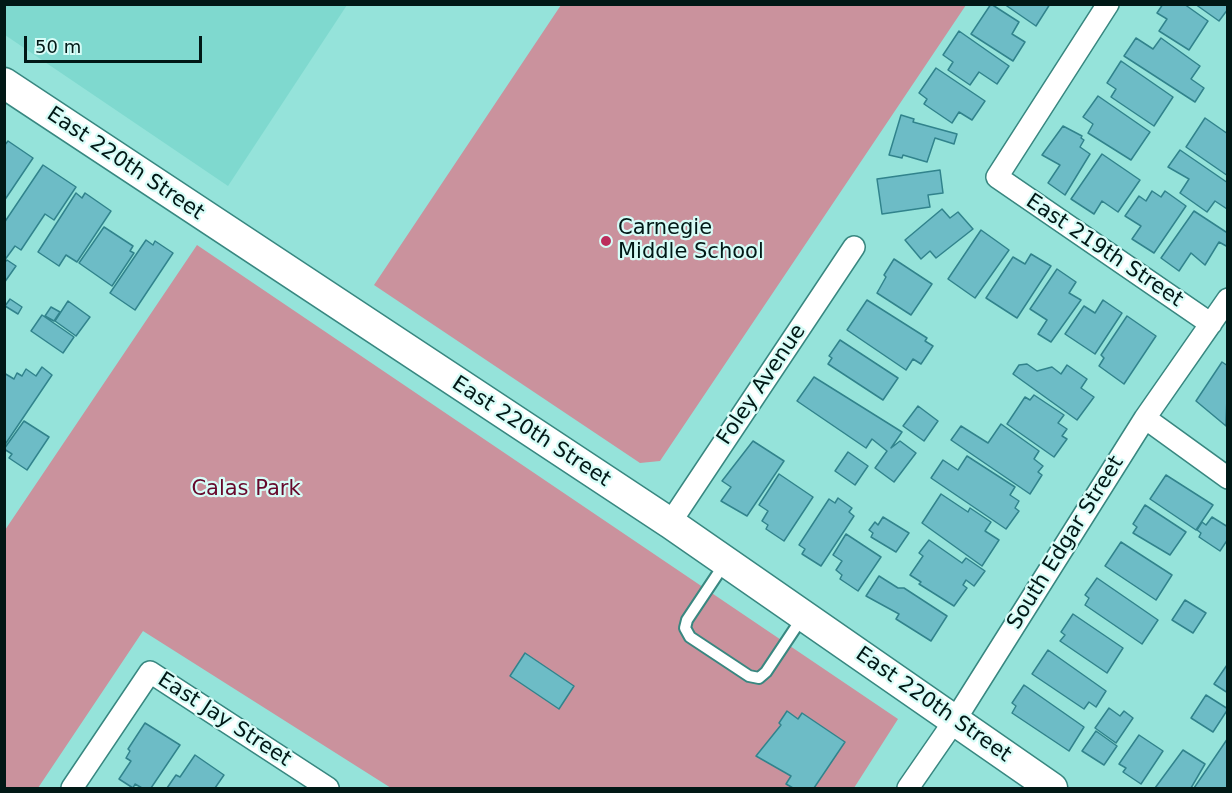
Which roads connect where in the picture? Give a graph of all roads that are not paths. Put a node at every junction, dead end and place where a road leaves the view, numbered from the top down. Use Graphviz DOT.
graph roads {
  1 [pos="1108,4"];
  2 [pos="4,83"];
  3 [pos="854,247"];
  4 [pos="1227,299"];
  5 [pos="1210,324"];
  6 [pos="1145,418"];
  7 [pos="1227,478"];
  8 [pos="670,523"];
  9 [pos="725,561"];
  10 [pos="803,615"];
  11 [pos="955,720"];
  12 [pos="72,789"];
  13 [pos="328,789"];
  14 [pos="908,789"];
  15 [pos="1052,789"];
  1 -- 5 [label="street, East 219th Street"];
  2 -- 8 [label="street, East 220th Street"];
  3 -- 8 [label="street, Foley Avenue"];
  4 -- 5 [label="street, South Edgar Street"];
  5 -- 6 [label="street, South Edgar Street"];
  6 -- 7 [label="street"];
  6 -- 11 [label="street, South Edgar Street"];
  8 -- 9 [label="street, East 220th Street"];
  9 -- 10 [label="street, East 220th Street"];
  9 -- 10 [label="lane"];
  10 -- 11 [label="street, East 220th Street"];
  11 -- 14 [label="street, South Edgar Street"];
  11 -- 15 [label="street, East 220th Street"];
  12 -- 13 [label="street, East Jay Street"];
}
